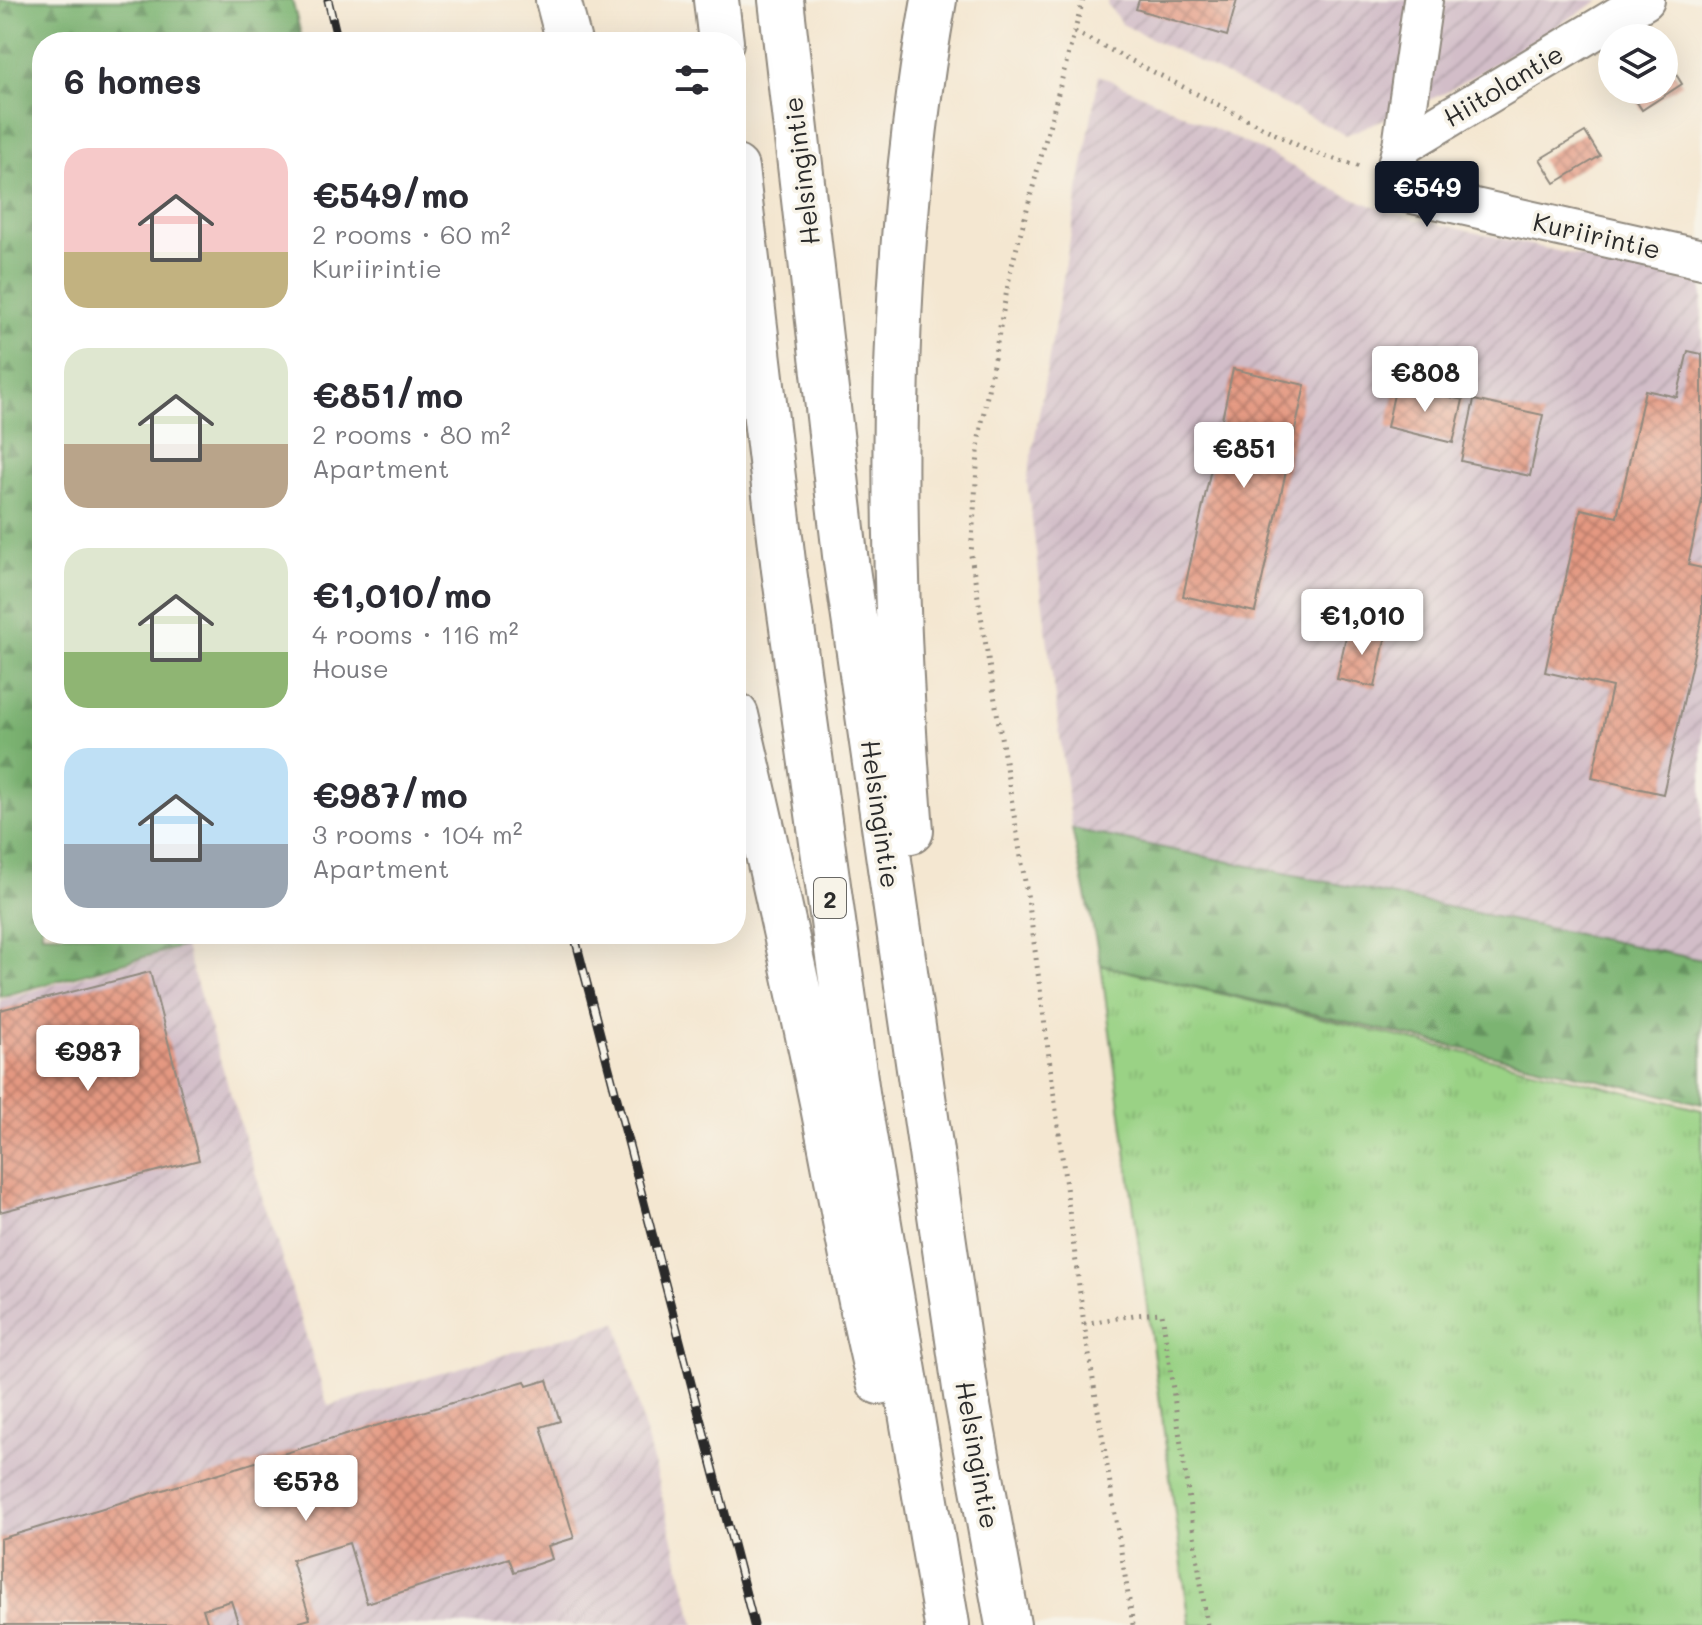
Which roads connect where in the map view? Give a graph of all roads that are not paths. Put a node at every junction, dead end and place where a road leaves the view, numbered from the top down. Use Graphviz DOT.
graph roads {
  1 [pos="558,0"];
  2 [pos="716,0"];
  3 [pos="781,0"];
  4 [pos="934,0"];
  5 [pos="1423,0"];
  6 [pos="1645,0"];
  7 [pos="566,32"];
  8 [pos="720,32"];
  9 [pos="1398,161"];
  10 [pos="746,252"];
  11 [pos="1702,259"];
  12 [pos="746,760"];
  13 [pos="929,1152"];
  14 [pos="940,1625"];
  15 [pos="947,1625"];
  16 [pos="1008,1625"];
  1 -- 7 [label="highway"];
  2 -- 8 [label="highway"];
  3 -- 13 [label="highway, Helsingintie"];
  4 -- 13 [label="highway"];
  5 -- 9 [label="street"];
  6 -- 9 [label="street, Hiitolantie"];
  9 -- 11 [label="street, Kuriirintie"];
  10 -- 15 [label="highway, 2"];
  12 -- 14 [label="highway"];
  13 -- 16 [label="highway, Helsingintie"];
}
